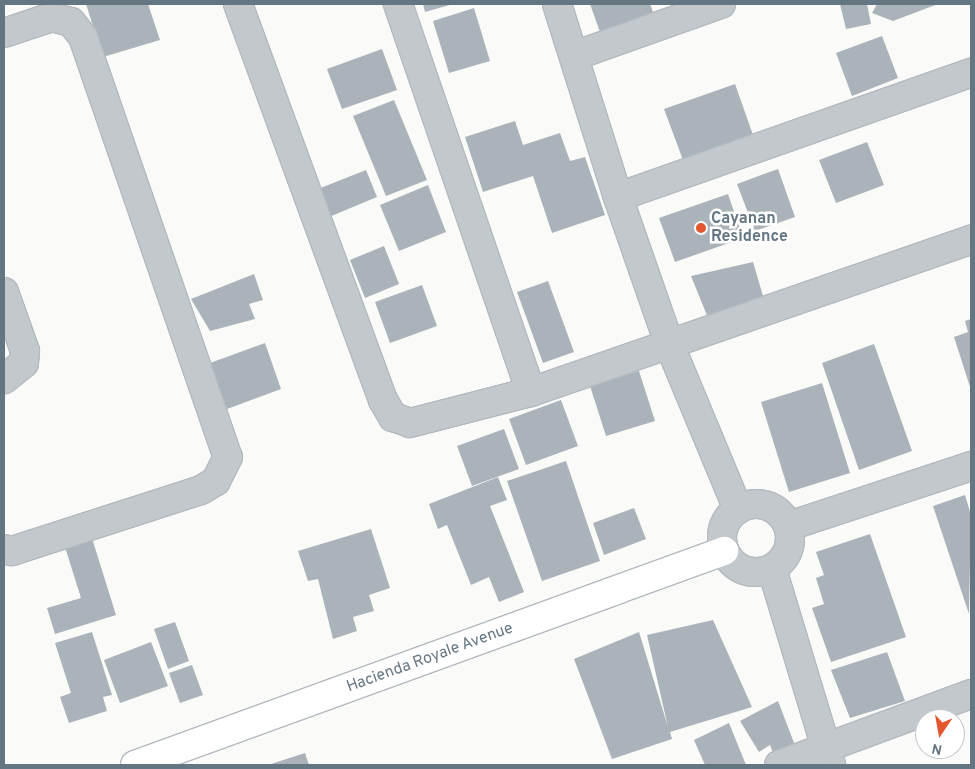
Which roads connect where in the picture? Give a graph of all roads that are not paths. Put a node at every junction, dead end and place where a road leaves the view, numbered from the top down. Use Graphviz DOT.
graph roads {
  1 [pos="238,4"];
  2 [pos="398,4"];
  3 [pos="557,4"];
  4 [pos="721,4"];
  5 [pos="4,33"];
  6 [pos="574,56"];
  7 [pos="971,72"];
  8 [pos="618,197"];
  9 [pos="971,240"];
  10 [pos="4,292"];
  11 [pos="670,346"];
  12 [pos="4,379"];
  13 [pos="531,392"];
  14 [pos="971,466"];
  15 [pos="738,509"];
  16 [pos="789,526"];
  17 [pos="4,549"];
  18 [pos="724,550"];
  19 [pos="772,570"];
  20 [pos="971,694"];
  21 [pos="828,757"];
  22 [pos="135,765"];
  23 [pos="780,765"];
  1 -- 13 [label="street"];
  2 -- 13 [label="street"];
  3 -- 6 [label="street"];
  4 -- 6 [label="street"];
  5 -- 17 [label="street"];
  6 -- 8 [label="street"];
  7 -- 8 [label="street"];
  8 -- 11 [label="street"];
  9 -- 11 [label="street"];
  10 -- 12 [label="street"];
  11 -- 13 [label="street"];
  11 -- 15 [label="street"];
  14 -- 16 [label="street"];
  15 -- 16 [label="street"];
  15 -- 18 [label="street"];
  16 -- 19 [label="street"];
  18 -- 19 [label="street"];
  18 -- 22 [label="street, Hacienda Royale Avenue"];
  19 -- 21 [label="street"];
  20 -- 21 [label="street"];
  21 -- 23 [label="street"];
}
